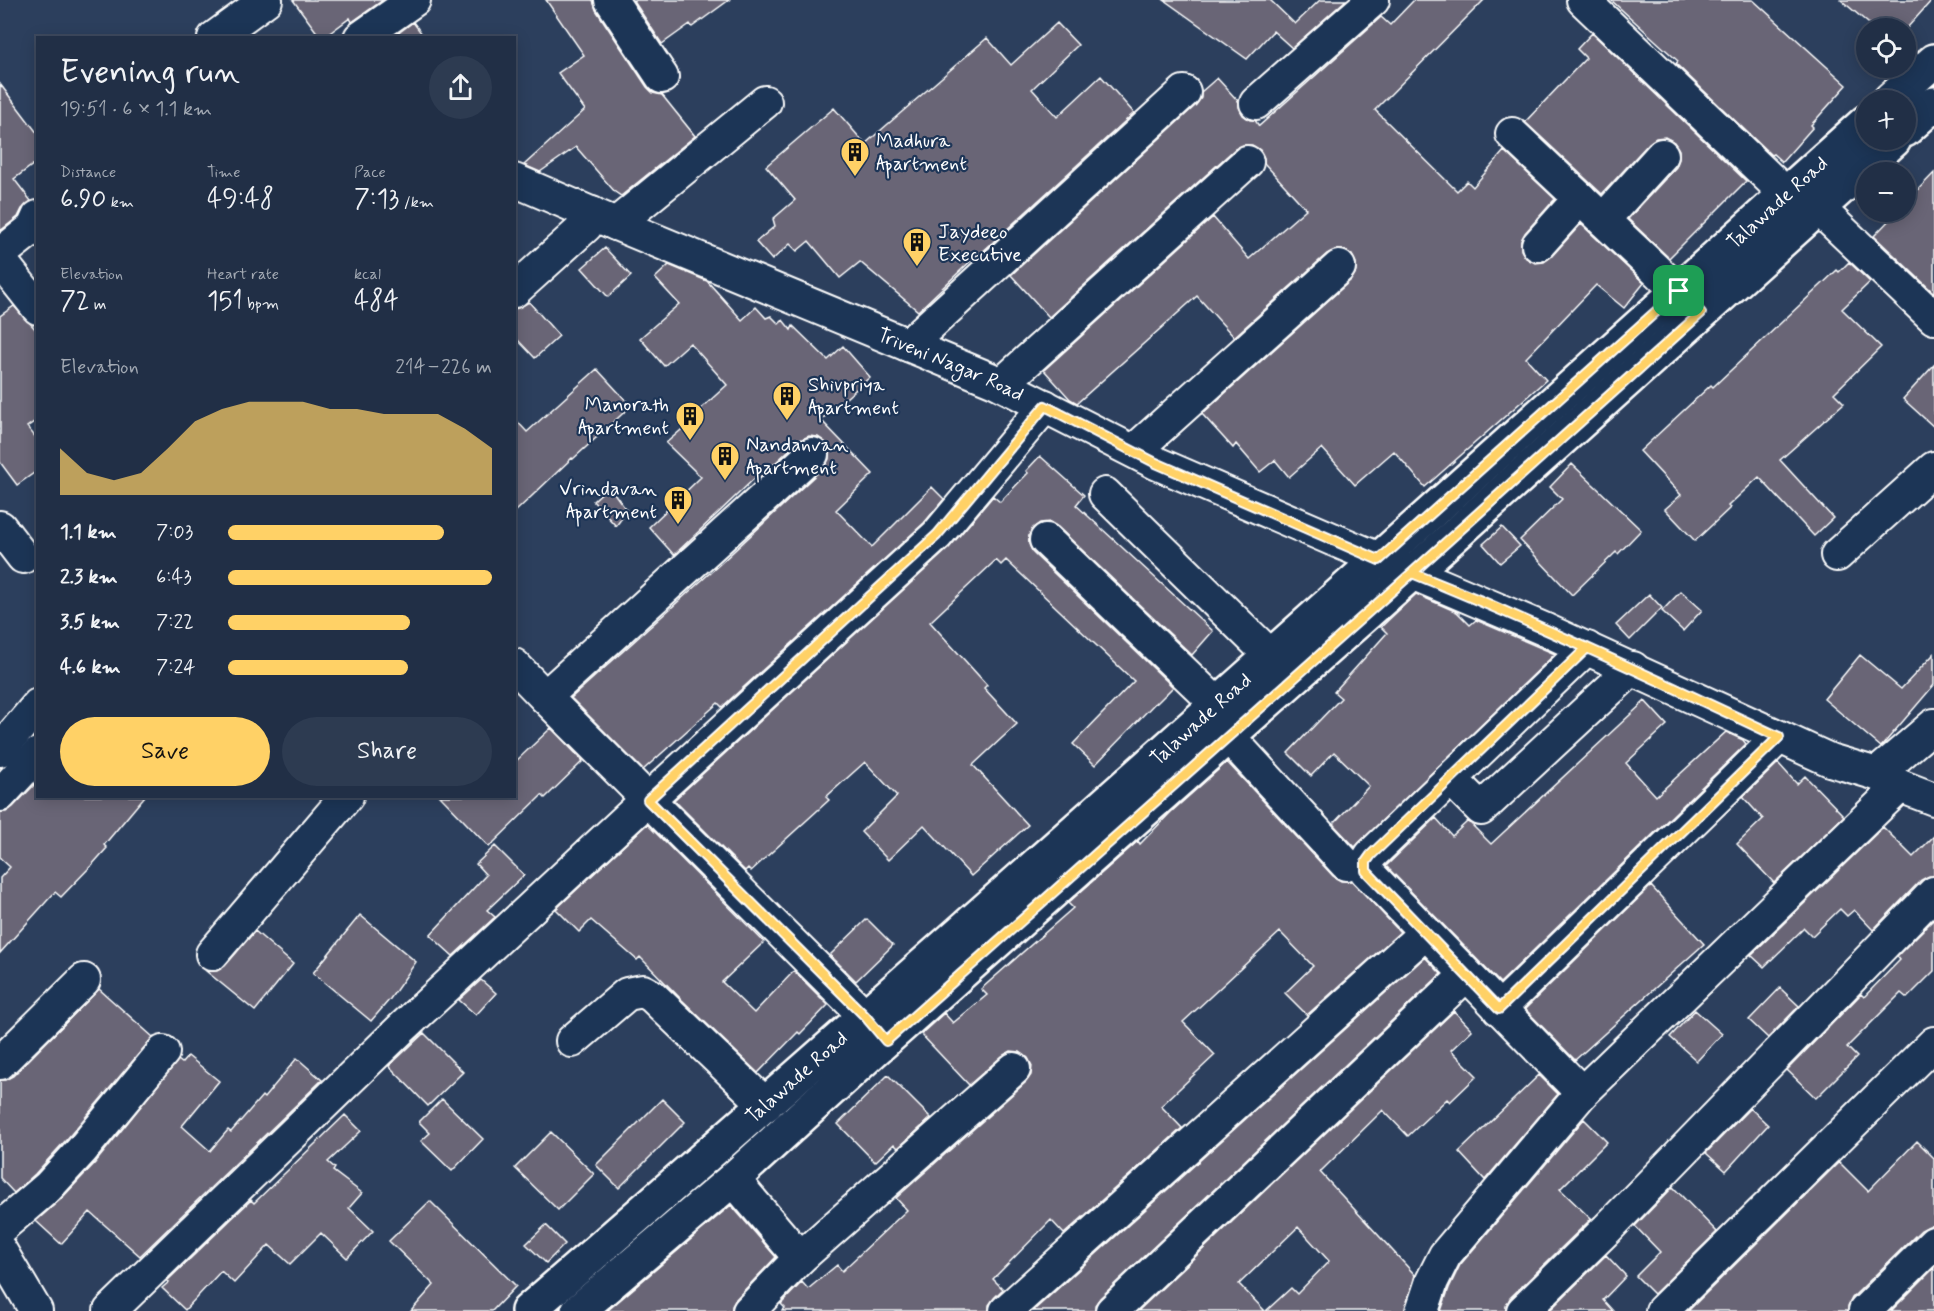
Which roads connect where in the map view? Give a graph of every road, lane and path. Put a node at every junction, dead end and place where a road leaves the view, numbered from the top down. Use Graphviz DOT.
graph roads {
  1 [pos="266,0"];
  2 [pos="414,0"];
  3 [pos="611,0"];
  4 [pos="1373,0"];
  5 [pos="1590,2"];
  6 [pos="217,36"];
  7 [pos="363,36"];
  8 [pos="1934,61"];
  9 [pos="662,77"];
  10 [pos="1901,90"];
  11 [pos="1184,92"];
  12 [pos="765,102"];
  13 [pos="1256,103"];
  14 [pos="1934,104"];
  15 [pos="1916,120"];
  16 [pos="1512,134"];
  17 [pos="1856,136"];
  18 [pos="1881,150"];
  19 [pos="1662,154"];
  20 [pos="1246,162"];
  21 [pos="516,181"];
  22 [pos="1580,198"];
  23 [pos="1805,206"];
  24 [pos="604,219"];
  25 [pos="1603,220"];
  26 [pos="36,221"];
  27 [pos="1538,245"];
  28 [pos="0,254"];
  29 [pos="0,260"];
  30 [pos="1340,267"];
  31 [pos="516,289"];
  32 [pos="1690,302"];
  33 [pos="36,305"];
  34 [pos="1934,318"];
  35 [pos="908,345"];
  36 [pos="1002,384"];
  37 [pos="1045,406"];
  38 [pos="1134,452"];
  39 [pos="812,454"];
  40 [pos="1934,468"];
  41 [pos="1105,494"];
  42 [pos="0,527"];
  43 [pos="1046,540"];
  44 [pos="1837,555"];
  45 [pos="23,557"];
  46 [pos="1379,560"];
  47 [pos="1412,573"];
  48 [pos="1587,648"];
  49 [pos="1271,656"];
  50 [pos="516,667"];
  51 [pos="1633,668"];
  52 [pos="545,697"];
  53 [pos="1217,704"];
  54 [pos="36,707"];
  55 [pos="1934,725"];
  56 [pos="1228,736"];
  57 [pos="1779,737"];
  58 [pos="0,750"];
  59 [pos="36,756"];
  60 [pos="1451,779"];
  61 [pos="1888,780"];
  62 [pos="0,795"];
  63 [pos="345,798"];
  64 [pos="1934,799"];
  65 [pos="648,800"];
  66 [pos="1346,864"];
  67 [pos="1934,893"];
  68 [pos="1425,933"];
  69 [pos="212,954"];
  70 [pos="1466,975"];
  71 [pos="84,980"];
  72 [pos="1499,1009"];
  73 [pos="865,1016"];
  74 [pos="572,1041"];
  75 [pos="886,1041"];
  76 [pos="1934,1042"];
  77 [pos="164,1052"];
  78 [pos="0,1062"];
  79 [pos="1014,1069"];
  80 [pos="1582,1093"];
  81 [pos="766,1105"];
  82 [pos="733,1179"];
  83 [pos="0,1228"];
  84 [pos="1934,1242"];
  85 [pos="0,1250"];
  86 [pos="800,1258"];
  87 [pos="36,1311"];
  88 [pos="110,1311"];
  89 [pos="528,1311"];
  90 [pos="578,1311"];
  91 [pos="749,1311"];
  92 [pos="1006,1311"];
  93 [pos="1112,1311"];
  94 [pos="1422,1311"];
  95 [pos="1523,1311"];
  96 [pos="1662,1311"];
  97 [pos="1865,1311"];
  1 -- 6 [label="street"];
  2 -- 7 [label="street"];
  3 -- 9 [label="street"];
  4 -- 13 [label="street"];
  5 -- 23 [label="street"];
  8 -- 10 [label="main road"];
  11 -- 35 [label="street"];
  12 -- 24 [label="street"];
  14 -- 15 [label="main road"];
  16 -- 22 [label="street"];
  17 -- 23 [label="main road, Talawade Road"];
  18 -- 23 [label="main road, Talawade Road"];
  19 -- 25 [label="street"];
  20 -- 36 [label="street"];
  21 -- 24 [label="street, Triveni Nagar Road"];
  22 -- 25 [label="street"];
  22 -- 27 [label="street"];
  23 -- 32 [label="main road, Talawade Road"];
  23 -- 34 [label="street"];
  24 -- 31 [label="street"];
  24 -- 35 [label="street, Triveni Nagar Road"];
  25 -- 32 [label="street"];
  26 -- 28 [label="street"];
  29 -- 33 [label="street"];
  30 -- 38 [label="street"];
  32 -- 46 [label="main road, Talawade Road"];
  32 -- 47 [label="main road, Talawade Road"];
  35 -- 36 [label="street, Triveni Nagar Road"];
  36 -- 37 [label="street, Triveni Nagar Road"];
  37 -- 38 [label="street, Triveni Nagar Road"];
  37 -- 65 [label="street"];
  38 -- 46 [label="street, Triveni Nagar Road"];
  39 -- 52 [label="street"];
  40 -- 44 [label="street"];
  41 -- 49 [label="street"];
  42 -- 45 [label="street"];
  43 -- 53 [label="street"];
  46 -- 47 [label="street, Triveni Nagar Road"];
  46 -- 49 [label="main road, Talawade Road"];
  47 -- 48 [label="street, Triveni Nagar Road"];
  47 -- 56 [label="main road, Talawade Road"];
  48 -- 51 [label="street, Triveni Nagar Road"];
  48 -- 60 [label="street"];
  49 -- 53 [label="main road, Talawade Road"];
  50 -- 52 [label="street"];
  51 -- 57 [label="street, Triveni Nagar Road"];
  51 -- 60 [label="street"];
  52 -- 65 [label="street"];
  53 -- 73 [label="main road, Talawade Road"];
  54 -- 58 [label="street"];
  55 -- 61 [label="street"];
  56 -- 66 [label="street"];
  56 -- 75 [label="main road, Talawade Road"];
  57 -- 61 [label="street, Triveni Nagar Road"];
  57 -- 72 [label="street"];
  59 -- 62 [label="street"];
  60 -- 68 [label="street"];
  61 -- 64 [label="street, Triveni Nagar Road"];
  61 -- 80 [label="street"];
  63 -- 69 [label="street"];
  65 -- 73 [label="street"];
  65 -- 88 [label="street"];
  67 -- 95 [label="street"];
  68 -- 70 [label="street"];
  68 -- 92 [label="street"];
  70 -- 72 [label="street"];
  70 -- 93 [label="street"];
  71 -- 78 [label="street"];
  72 -- 80 [label="street"];
  73 -- 75 [label="street"];
  73 -- 81 [label="main road, Talawade Road"];
  74 -- 81 [label="street"];
  75 -- 82 [label="main road, Talawade Road"];
  76 -- 96 [label="street"];
  77 -- 83 [label="street"];
  79 -- 86 [label="street"];
  80 -- 94 [label="street"];
  81 -- 89 [label="main road, Talawade Road"];
  82 -- 86 [label="street"];
  82 -- 90 [label="main road, Talawade Road"];
  84 -- 97 [label="street"];
  85 -- 87 [label="street"];
  86 -- 91 [label="street"];
}
